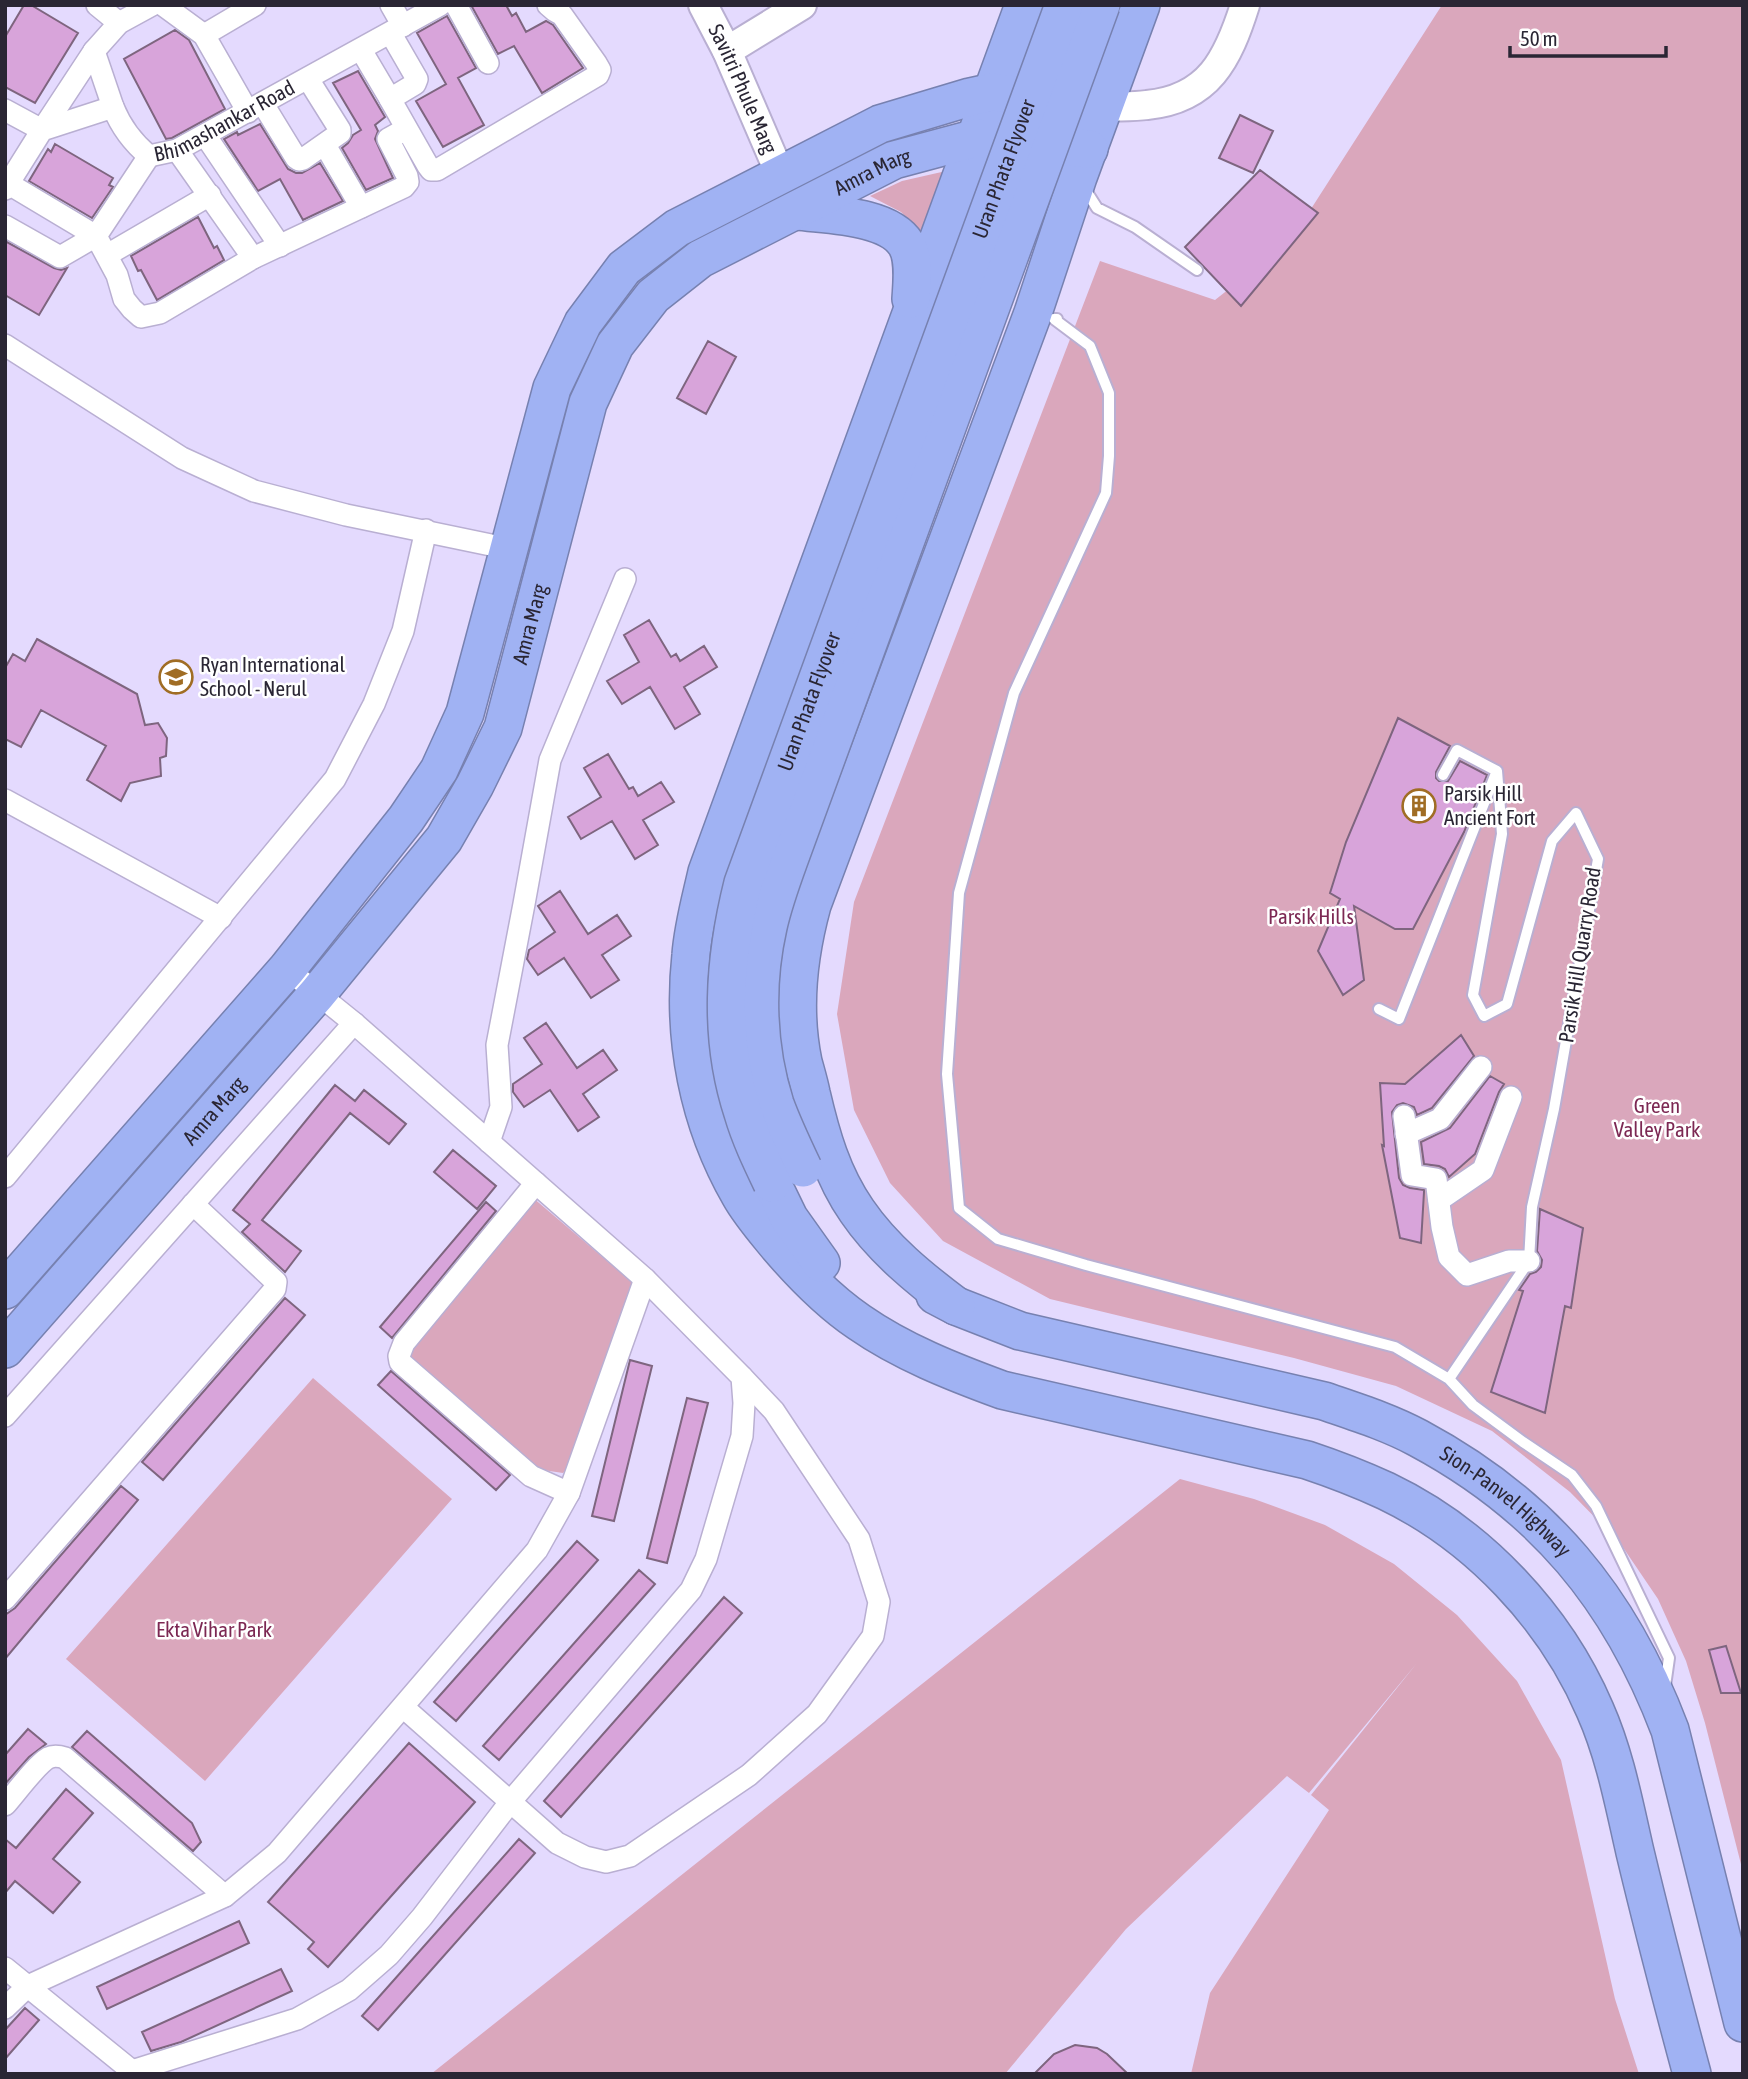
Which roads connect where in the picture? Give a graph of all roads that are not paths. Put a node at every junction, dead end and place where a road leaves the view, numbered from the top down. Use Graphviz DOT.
graph roads {
  1 [pos="97,5"];
  2 [pos="152,5"];
  3 [pos="163,5"];
  4 [pos="255,5"];
  5 [pos="391,5"];
  6 [pos="440,5"];
  7 [pos="456,5"];
  8 [pos="548,5"];
  9 [pos="703,5"];
  10 [pos="802,5"];
  11 [pos="1064,5"];
  12 [pos="1101,5"];
  13 [pos="1141,5"];
  14 [pos="1245,5"];
  15 [pos="1021,14"];
  16 [pos="119,23"];
  17 [pos="397,30"];
  18 [pos="204,34"];
  19 [pos="361,50"];
  20 [pos="94,51"];
  21 [pos="727,51"];
  22 [pos="488,63"];
  23 [pos="309,79"];
  24 [pos="993,92"];
  25 [pos="390,99"];
  26 [pos="1149,105"];
  27 [pos="113,107"];
  28 [pos="1104,107"];
  29 [pos="255,108"];
  30 [pos="5,110"];
  31 [pos="880,124"];
  32 [pos="405,129"];
  33 [pos="43,130"];
  34 [pos="205,135"];
  35 [pos="976,138"];
  36 [pos="325,145"];
  37 [pos="177,150"];
  38 [pos="149,156"];
  39 [pos="1083,163"];
  40 [pos="780,174"];
  41 [pos="7,187"];
  42 [pos="211,195"];
  43 [pos="361,207"];
  44 [pos="797,211"];
  45 [pos="5,226"];
  46 [pos="96,236"];
  47 [pos="280,246"];
  48 [pos="107,255"];
  49 [pos="253,258"];
  50 [pos="1197,270"];
  51 [pos="1057,319"];
  52 [pos="909,321"];
  53 [pos="5,345"];
  54 [pos="426,530"];
  55 [pos="510,549"];
  56 [pos="625,579"];
  57 [pos="1497,771"];
  58 [pos="1443,775"];
  59 [pos="5,800"];
  60 [pos="221,918"];
  61 [pos="287,969"];
  62 [pos="317,993"];
  63 [pos="1379,1009"];
  64 [pos="354,1023"];
  65 [pos="1481,1067"];
  66 [pos="1511,1097"];
  67 [pos="489,1142"];
  68 [pos="788,1175"];
  69 [pos="5,1177"];
  70 [pos="536,1183"];
  71 [pos="1439,1200"];
  72 [pos="193,1204"];
  73 [pos="1529,1261"];
  74 [pos="645,1279"];
  75 [pos="5,1290"];
  76 [pos="956,1306"];
  77 [pos="5,1349"];
  78 [pos="928,1359"];
  79 [pos="742,1377"];
  80 [pos="1449,1379"];
  81 [pos="5,1416"];
  82 [pos="569,1493"];
  83 [pos="5,1599"];
  84 [pos="403,1707"];
  85 [pos="1662,1710"];
  86 [pos="511,1801"];
  87 [pos="5,1805"];
  88 [pos="225,1896"];
  89 [pos="5,1968"];
  90 [pos="28,1986"];
  91 [pos="5,2008"];
  92 [pos="1743,2023"];
  93 [pos="131,2073"];
  94 [pos="1692,2074"];
  1 -- 16 [label="street"];
  2 -- 16 [label="street"];
  3 -- 18 [label="street"];
  4 -- 18 [label="street"];
  5 -- 17 [label="street"];
  6 -- 17 [label="street, Bhimashankar Road"];
  7 -- 22 [label="street"];
  8 -- 32 [label="street"];
  9 -- 21 [label="street, Savitri Phule Marg"];
  10 -- 21 [label="street"];
  11 -- 68 [label="highway, Uran Phata Flyover, bridge"];
  12 -- 68 [label="highway, Uran Phata Flyover, bridge"];
  13 -- 28 [label="highway"];
  14 -- 26 [label="street"];
  15 -- 24 [label="highway"];
  15 -- 31 [label="highway"];
  16 -- 20 [label="street"];
  17 -- 19 [label="street, Bhimashankar Road"];
  17 -- 25 [label="street"];
  18 -- 29 [label="street"];
  19 -- 23 [label="street, Bhimashankar Road"];
  19 -- 25 [label="street"];
  20 -- 27 [label="street, Bhimashankar Road"];
  20 -- 33 [label="street"];
  21 -- 40 [label="street, Savitri Phule Marg"];
  23 -- 29 [label="street, Bhimashankar Road"];
  23 -- 36 [label="street"];
  24 -- 28 [label="highway, Amra Marg"];
  24 -- 31 [label="highway, Amra Marg"];
  24 -- 35 [label="highway"];
  25 -- 32 [label="street"];
  26 -- 28 [label="street"];
  26 -- 39 [label="street"];
  27 -- 33 [label="street"];
  27 -- 38 [label="street, Bhimashankar Road"];
  28 -- 39 [label="highway"];
  29 -- 34 [label="street, Bhimashankar Road"];
  29 -- 36 [label="street"];
  30 -- 33 [label="street"];
  31 -- 40 [label="highway, Amra Marg"];
  32 -- 43 [label="street"];
  33 -- 41 [label="street"];
  34 -- 37 [label="street, Bhimashankar Road"];
  34 -- 47 [label="street"];
  35 -- 39 [label="highway, Amra Marg"];
  35 -- 44 [label="highway, Amra Marg"];
  35 -- 52 [label="highway"];
  36 -- 43 [label="street"];
  37 -- 38 [label="street, Bhimashankar Road"];
  37 -- 42 [label="street"];
  38 -- 46 [label="street"];
  39 -- 50 [label="lane"];
  39 -- 76 [label="highway"];
  40 -- 55 [label="highway, Amra Marg"];
  41 -- 46 [label="street"];
  42 -- 48 [label="street"];
  42 -- 49 [label="street"];
  43 -- 47 [label="street"];
  44 -- 52 [label="highway"];
  44 -- 62 [label="highway, Amra Marg"];
  45 -- 46 [label="street"];
  46 -- 48 [label="street"];
  47 -- 49 [label="street"];
  48 -- 49 [label="street"];
  51 -- 80 [label="lane"];
  52 -- 78 [label="highway"];
  53 -- 54 [label="street"];
  54 -- 55 [label="street"];
  54 -- 60 [label="street"];
  55 -- 61 [label="highway, Amra Marg"];
  56 -- 67 [label="street"];
  57 -- 58 [label="lane"];
  57 -- 63 [label="lane"];
  57 -- 73 [label="lane, Parsik Hill Quarry Road"];
  59 -- 60 [label="street"];
  60 -- 69 [label="street"];
  61 -- 62 [label="street"];
  61 -- 75 [label="highway, Amra Marg"];
  62 -- 64 [label="street"];
  62 -- 77 [label="highway, Amra Marg"];
  64 -- 67 [label="street"];
  64 -- 72 [label="street"];
  65 -- 71 [label="street"];
  66 -- 71 [label="street"];
  67 -- 70 [label="street"];
  68 -- 76 [label="highway, Uran Phata Flyover"];
  68 -- 78 [label="highway, Uran Phata Flyover"];
  70 -- 74 [label="street"];
  70 -- 82 [label="street"];
  71 -- 73 [label="street"];
  72 -- 81 [label="street"];
  72 -- 83 [label="street"];
  73 -- 80 [label="lane"];
  74 -- 79 [label="street"];
  74 -- 82 [label="street"];
  76 -- 85 [label="highway, Sion-Panvel Highway"];
  78 -- 94 [label="highway"];
  79 -- 86 [label="street"];
  79 -- 86 [label="street"];
  80 -- 85 [label="lane"];
  82 -- 84 [label="street"];
  84 -- 86 [label="street"];
  84 -- 88 [label="street"];
  85 -- 92 [label="highway, Sion-Panvel Highway"];
  86 -- 93 [label="street"];
  87 -- 88 [label="street"];
  88 -- 90 [label="street"];
  89 -- 90 [label="street"];
  90 -- 91 [label="street"];
  90 -- 93 [label="street"];
}
